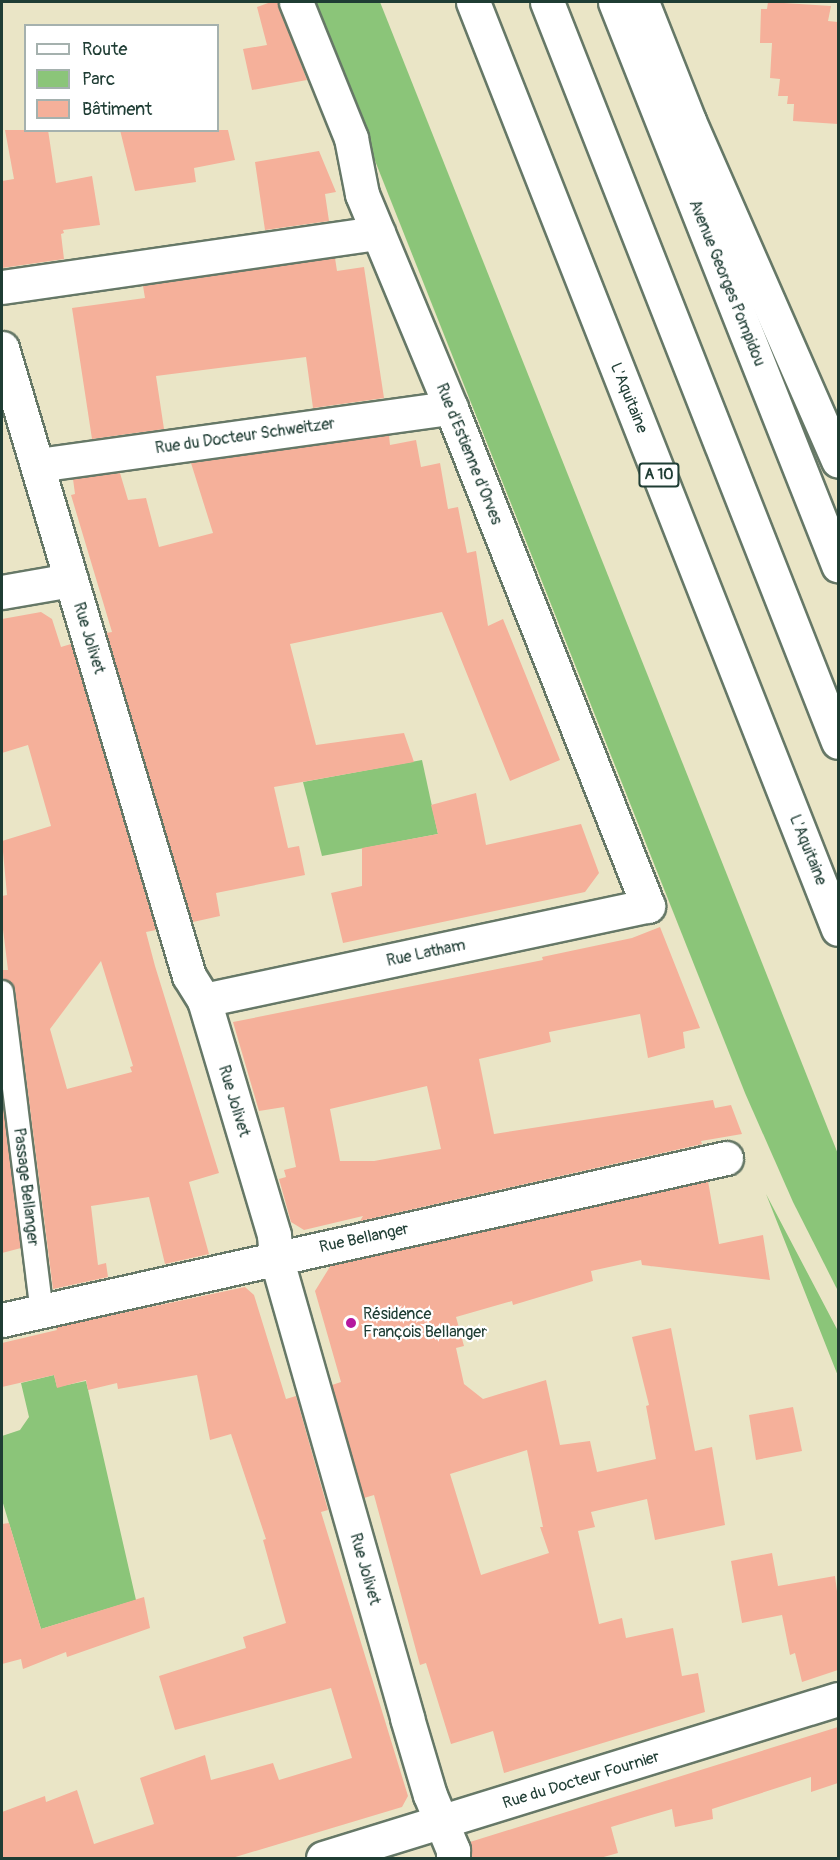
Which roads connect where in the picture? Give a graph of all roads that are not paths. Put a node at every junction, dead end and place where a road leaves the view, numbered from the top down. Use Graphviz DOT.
graph roads {
  1 [pos="296,2"];
  2 [pos="473,2"];
  3 [pos="547,2"];
  4 [pos="615,2"];
  5 [pos="642,2"];
  6 [pos="378,233"];
  7 [pos="2,287"];
  8 [pos="2,348"];
  9 [pos="451,408"];
  10 [pos="838,461"];
  11 [pos="39,465"];
  12 [pos="838,565"];
  13 [pos="71,580"];
  14 [pos="2,592"];
  15 [pos="838,742"];
  16 [pos="648,906"];
  17 [pos="838,929"];
  18 [pos="2,992"];
  19 [pos="204,1000"];
  20 [pos="726,1158"];
  21 [pos="276,1257"];
  22 [pos="42,1311"];
  23 [pos="2,1320"];
  24 [pos="838,1699"];
  25 [pos="441,1823"];
  26 [pos="323,1858"];
  27 [pos="453,1858"];
  1 -- 6 [label="main road, Rue d'Estienne d'Orves"];
  2 -- 17 [label="main road, L'Aquitaine / A 10"];
  3 -- 15 [label="main road"];
  4 -- 12 [label="main road, Avenue Georges Pompidou"];
  5 -- 10 [label="main road, Avenue Georges Pompidou"];
  6 -- 7 [label="main road"];
  6 -- 9 [label="main road, Rue d'Estienne d'Orves"];
  8 -- 11 [label="main road, Rue Jolivet"];
  9 -- 11 [label="main road, Rue du Docteur Schweitzer"];
  9 -- 16 [label="main road, Rue d'Estienne d'Orves"];
  11 -- 13 [label="main road, Rue Jolivet"];
  13 -- 14 [label="main road"];
  13 -- 19 [label="main road, Rue Jolivet"];
  16 -- 19 [label="main road, Rue Latham"];
  18 -- 22 [label="lane, Passage Bellanger"];
  19 -- 21 [label="main road, Rue Jolivet"];
  20 -- 21 [label="main road, Rue Bellanger"];
  21 -- 22 [label="main road, Rue Bellanger"];
  21 -- 25 [label="main road, Rue Jolivet"];
  22 -- 23 [label="main road, Rue Bellanger"];
  24 -- 25 [label="main road, Rue du Docteur Fournier"];
  25 -- 26 [label="main road, Rue du Docteur Fournier"];
  25 -- 27 [label="main road, Rue Jolivet"];
}
